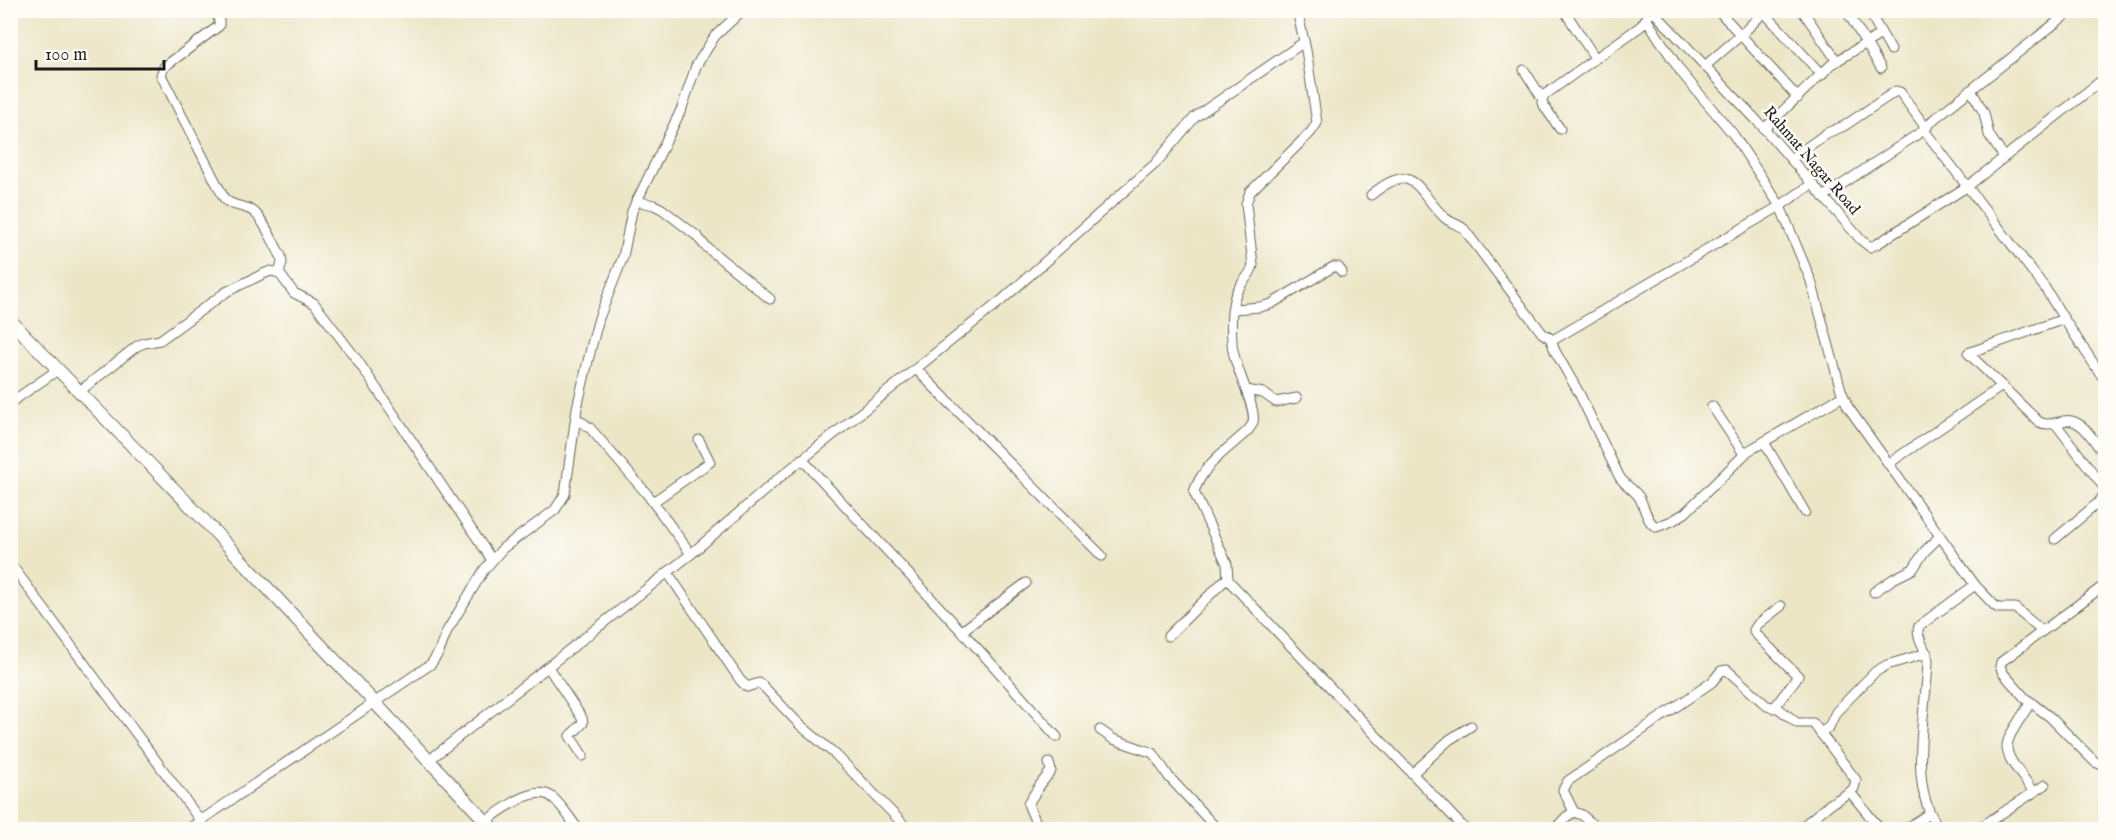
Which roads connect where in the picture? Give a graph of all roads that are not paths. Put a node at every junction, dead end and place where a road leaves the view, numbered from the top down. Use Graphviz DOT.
graph roads {
  1 [pos="213,10"];
  2 [pos="743,10"];
  3 [pos="1297,10"];
  4 [pos="1564,10"];
  5 [pos="1718,10"];
  6 [pos="1802,10"];
  7 [pos="1846,10"];
  8 [pos="1868,10"];
  9 [pos="2072,10"];
  10 [pos="1763,11"];
  11 [pos="1649,14"];
  12 [pos="1881,34"];
  13 [pos="1741,35"];
  14 [pos="1304,42"];
  15 [pos="1865,44"];
  16 [pos="1891,50"];
  17 [pos="1595,58"];
  18 [pos="1837,61"];
  19 [pos="1705,66"];
  20 [pos="1881,68"];
  21 [pos="1524,70"];
  22 [pos="1822,75"];
  23 [pos="2106,77"];
  24 [pos="1971,90"];
  25 [pos="1542,98"];
  26 [pos="1798,98"];
  27 [pos="1560,129"];
  28 [pos="1764,129"];
  29 [pos="1925,129"];
  30 [pos="2004,157"];
  31 [pos="1791,159"];
  32 [pos="1812,184"];
  33 [pos="1968,186"];
  34 [pos="1371,195"];
  35 [pos="1823,196"];
  36 [pos="636,201"];
  37 [pos="1780,206"];
  38 [pos="1342,272"];
  39 [pos="279,273"];
  40 [pos="770,299"];
  41 [pos="1234,309"];
  42 [pos="10,320"];
  43 [pos="2064,320"];
  44 [pos="1551,340"];
  45 [pos="59,369"];
  46 [pos="916,369"];
  47 [pos="2106,382"];
  48 [pos="2002,386"];
  49 [pos="1246,390"];
  50 [pos="80,391"];
  51 [pos="1843,396"];
  52 [pos="1296,398"];
  53 [pos="10,403"];
  54 [pos="1712,406"];
  55 [pos="576,418"];
  56 [pos="2055,423"];
  57 [pos="699,440"];
  58 [pos="1764,442"];
  59 [pos="1744,454"];
  60 [pos="2106,457"];
  61 [pos="802,459"];
  62 [pos="1888,464"];
  63 [pos="2106,491"];
  64 [pos="653,502"];
  65 [pos="1805,512"];
  66 [pos="1939,537"];
  67 [pos="2055,540"];
  68 [pos="691,555"];
  69 [pos="1102,556"];
  70 [pos="492,560"];
  71 [pos="10,563"];
  72 [pos="668,573"];
  73 [pos="1228,580"];
  74 [pos="1026,583"];
  75 [pos="1975,585"];
  76 [pos="2106,585"];
  77 [pos="1874,592"];
  78 [pos="1781,606"];
  79 [pos="962,631"];
  80 [pos="2042,631"];
  81 [pos="1168,636"];
  82 [pos="1927,653"];
  83 [pos="548,667"];
  84 [pos="2031,702"];
  85 [pos="375,703"];
  86 [pos="1774,708"];
  87 [pos="1471,726"];
  88 [pos="1100,730"];
  89 [pos="1820,733"];
  90 [pos="1057,737"];
  91 [pos="583,756"];
  92 [pos="428,761"];
  93 [pos="1049,764"];
  94 [pos="2106,767"];
  95 [pos="1413,773"];
  96 [pos="2045,785"];
  97 [pos="1850,792"];
  98 [pos="2034,792"];
  99 [pos="1574,812"];
  100 [pos="1930,813"];
  101 [pos="200,820"];
  102 [pos="490,825"];
  103 [pos="187,830"];
  104 [pos="579,830"];
  105 [pos="909,830"];
  106 [pos="1039,830"];
  107 [pos="1218,830"];
  108 [pos="1466,830"];
  109 [pos="1554,830"];
  110 [pos="1599,830"];
  111 [pos="1798,830"];
  112 [pos="1881,830"];
  113 [pos="1904,830"];
  114 [pos="1941,830"];
  115 [pos="1976,830"];
  1 -- 39 [label="street"];
  2 -- 36 [label="street"];
  3 -- 14 [label="street"];
  4 -- 17 [label="street"];
  5 -- 13 [label="street"];
  6 -- 18 [label="street"];
  7 -- 15 [label="street"];
  8 -- 12 [label="street"];
  9 -- 24 [label="street"];
  10 -- 13 [label="street"];
  10 -- 22 [label="street"];
  11 -- 17 [label="street"];
  11 -- 19 [label="street, Rahmat Nagar Road"];
  11 -- 37 [label="street"];
  12 -- 15 [label="street"];
  12 -- 16 [label="street"];
  13 -- 19 [label="street"];
  13 -- 26 [label="street"];
  14 -- 41 [label="street"];
  14 -- 46 [label="street"];
  15 -- 18 [label="street"];
  15 -- 20 [label="street"];
  17 -- 25 [label="street"];
  18 -- 22 [label="street"];
  19 -- 28 [label="street, Rahmat Nagar Road"];
  21 -- 25 [label="street"];
  22 -- 26 [label="street"];
  23 -- 30 [label="street"];
  24 -- 29 [label="street"];
  24 -- 30 [label="street"];
  25 -- 27 [label="street"];
  26 -- 28 [label="street"];
  28 -- 31 [label="street, Rahmat Nagar Road"];
  29 -- 31 [label="street"];
  29 -- 33 [label="street"];
  29 -- 35 [label="street"];
  30 -- 33 [label="street"];
  31 -- 32 [label="street, Rahmat Nagar Road"];
  32 -- 35 [label="street, Rahmat Nagar Road"];
  32 -- 37 [label="street"];
  33 -- 35 [label="street, Rahmat Nagar Road"];
  33 -- 43 [label="street"];
  34 -- 44 [label="street"];
  36 -- 40 [label="street"];
  36 -- 55 [label="street"];
  37 -- 44 [label="street"];
  37 -- 51 [label="street"];
  38 -- 41 [label="street"];
  39 -- 50 [label="street"];
  39 -- 70 [label="street"];
  41 -- 49 [label="street"];
  42 -- 45 [label="street"];
  43 -- 47 [label="street"];
  43 -- 48 [label="street"];
  44 -- 59 [label="street"];
  45 -- 50 [label="street"];
  45 -- 53 [label="street"];
  46 -- 61 [label="street"];
  46 -- 69 [label="street"];
  48 -- 56 [label="street"];
  48 -- 62 [label="street"];
  49 -- 52 [label="street"];
  49 -- 73 [label="street"];
  50 -- 85 [label="street"];
  51 -- 58 [label="street"];
  51 -- 62 [label="street"];
  54 -- 59 [label="street"];
  55 -- 64 [label="street"];
  55 -- 70 [label="street"];
  56 -- 60 [label="street"];
  56 -- 63 [label="street"];
  57 -- 64 [label="street"];
  58 -- 59 [label="street"];
  58 -- 65 [label="street"];
  61 -- 68 [label="street"];
  61 -- 79 [label="street"];
  62 -- 66 [label="street"];
  63 -- 67 [label="street"];
  64 -- 68 [label="street"];
  66 -- 75 [label="street"];
  66 -- 77 [label="street"];
  68 -- 72 [label="street"];
  70 -- 85 [label="street"];
  71 -- 101 [label="street"];
  72 -- 83 [label="street"];
  72 -- 105 [label="street"];
  73 -- 81 [label="street"];
  73 -- 95 [label="street"];
  74 -- 79 [label="street"];
  75 -- 80 [label="street"];
  75 -- 82 [label="street"];
  76 -- 80 [label="street"];
  78 -- 86 [label="street"];
  79 -- 90 [label="street"];
  80 -- 84 [label="street"];
  82 -- 89 [label="street"];
  82 -- 100 [label="street"];
  83 -- 91 [label="street"];
  83 -- 92 [label="street"];
  84 -- 94 [label="street"];
  84 -- 98 [label="street"];
  85 -- 92 [label="street"];
  85 -- 101 [label="street"];
  86 -- 89 [label="street"];
  86 -- 99 [label="street"];
  87 -- 95 [label="street"];
  88 -- 107 [label="street"];
  89 -- 97 [label="street"];
  92 -- 102 [label="street"];
  93 -- 106 [label="street"];
  95 -- 108 [label="street"];
  96 -- 98 [label="street"];
  97 -- 111 [label="street"];
  97 -- 112 [label="street"];
  98 -- 115 [label="street"];
  99 -- 109 [label="street"];
  99 -- 110 [label="street"];
  100 -- 113 [label="street"];
  100 -- 114 [label="street"];
  101 -- 103 [label="street"];
  102 -- 104 [label="street"];
}
